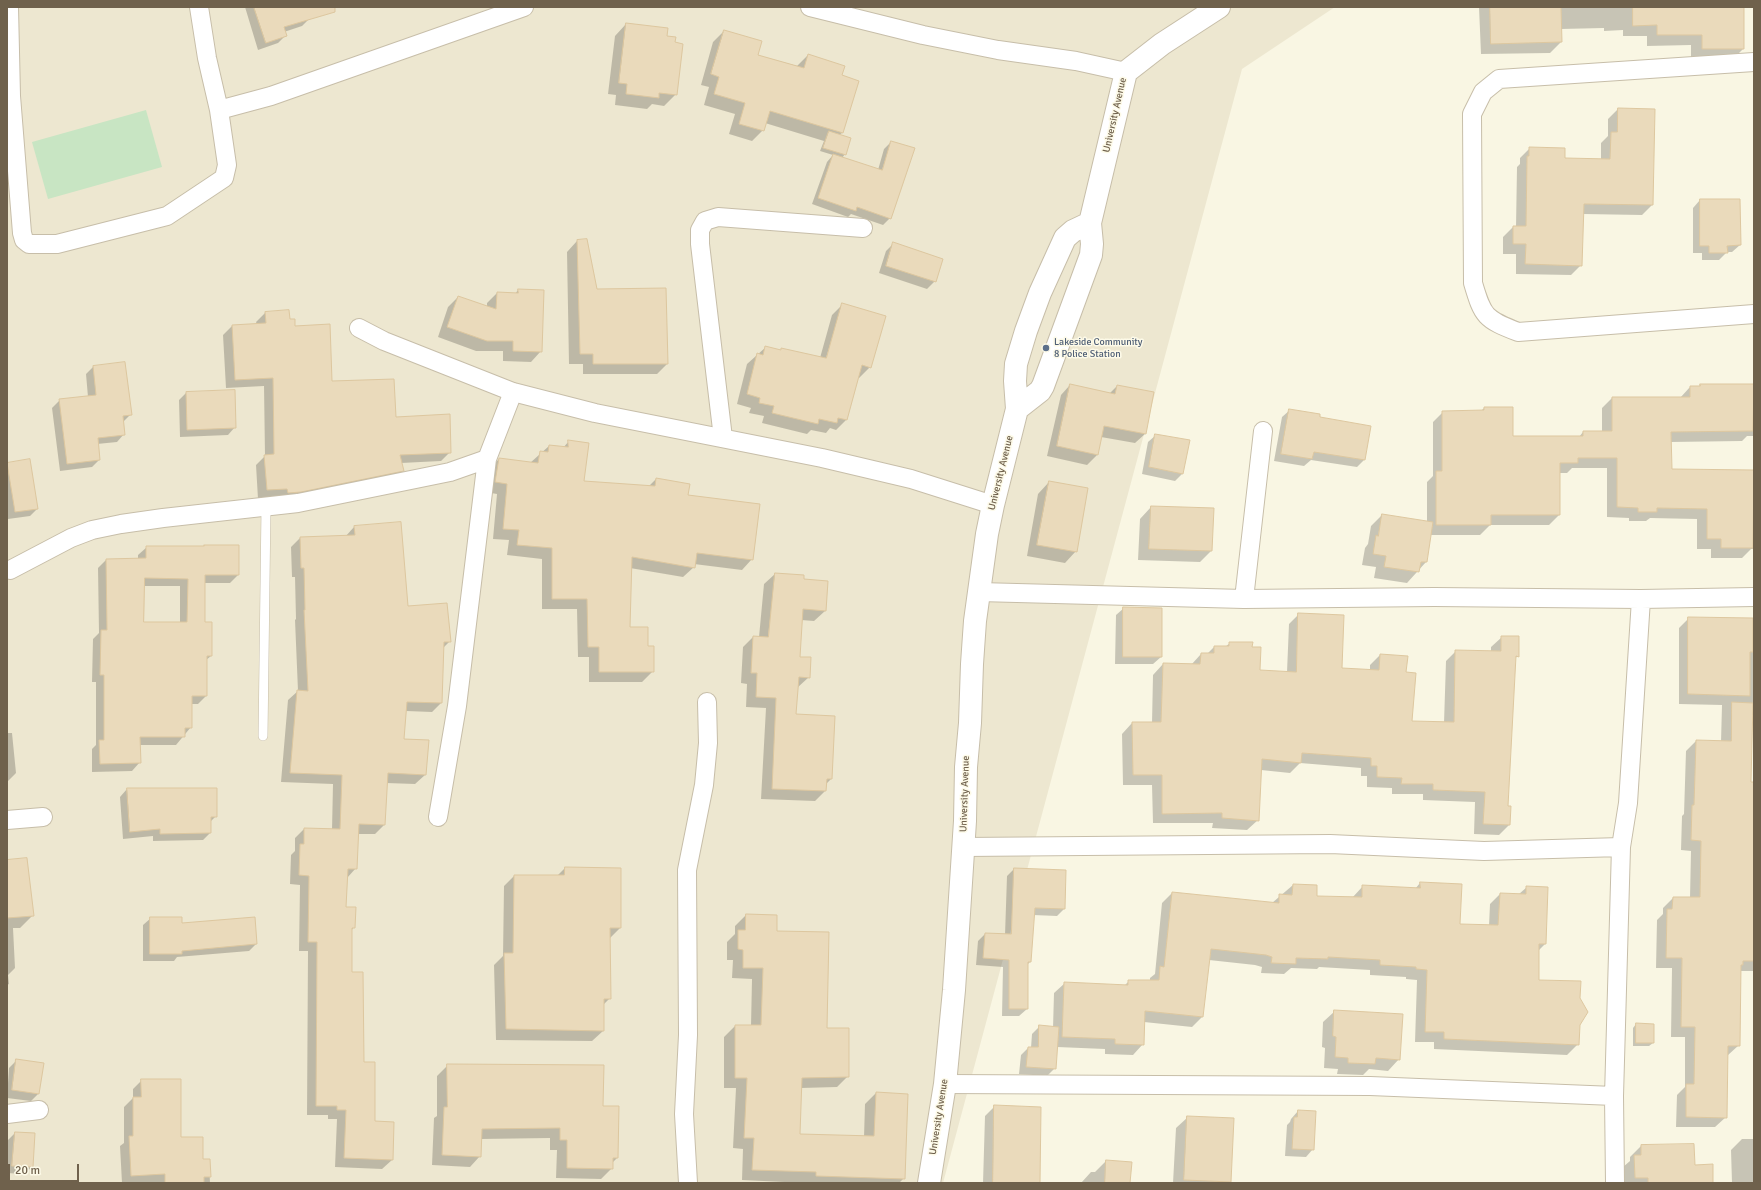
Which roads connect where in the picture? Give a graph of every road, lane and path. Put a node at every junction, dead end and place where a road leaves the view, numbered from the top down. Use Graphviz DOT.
graph roads {
  1 [pos="10,7"];
  2 [pos="198,7"];
  3 [pos="524,7"];
  4 [pos="810,7"];
  5 [pos="1219,7"];
  6 [pos="502,10"];
  7 [pos="1754,62"];
  8 [pos="1126,72"];
  9 [pos="219,110"];
  10 [pos="1090,223"];
  11 [pos="864,228"];
  12 [pos="1754,314"];
  13 [pos="359,328"];
  14 [pos="513,392"];
  15 [pos="1017,408"];
  16 [pos="1262,431"];
  17 [pos="723,438"];
  18 [pos="487,459"];
  19 [pos="993,505"];
  20 [pos="266,507"];
  21 [pos="10,570"];
  22 [pos="979,592"];
  23 [pos="1754,597"];
  24 [pos="1244,599"];
  25 [pos="1641,599"];
  26 [pos="707,702"];
  27 [pos="263,736"];
  28 [pos="43,817"];
  29 [pos="438,817"];
  30 [pos="7,820"];
  31 [pos="963,847"];
  32 [pos="1621,847"];
  33 [pos="945,1084"];
  34 [pos="1614,1096"];
  35 [pos="39,1110"];
  36 [pos="7,1114"];
  37 [pos="688,1183"];
  38 [pos="929,1183"];
  39 [pos="1615,1183"];
  1 -- 9 [label="street"];
  2 -- 9 [label="street"];
  3 -- 6 [label="street"];
  4 -- 8 [label="street"];
  5 -- 8 [label="street, University Avenue"];
  6 -- 9 [label="street"];
  7 -- 12 [label="street"];
  8 -- 10 [label="street, University Avenue"];
  10 -- 15 [label="street, University Avenue"];
  10 -- 15 [label="street, University Avenue"];
  11 -- 17 [label="street"];
  13 -- 14 [label="street"];
  14 -- 17 [label="street"];
  14 -- 18 [label="street"];
  15 -- 19 [label="street, University Avenue"];
  16 -- 24 [label="street"];
  17 -- 19 [label="street"];
  18 -- 20 [label="street"];
  18 -- 29 [label="street"];
  19 -- 22 [label="street, University Avenue"];
  20 -- 21 [label="street"];
  20 -- 27 [label="lane"];
  22 -- 24 [label="street"];
  22 -- 31 [label="street, University Avenue"];
  23 -- 25 [label="street"];
  24 -- 25 [label="street"];
  25 -- 32 [label="street"];
  26 -- 37 [label="street"];
  28 -- 30 [label="street"];
  31 -- 32 [label="street"];
  31 -- 33 [label="street, University Avenue"];
  32 -- 34 [label="street"];
  33 -- 34 [label="street"];
  33 -- 38 [label="street, University Avenue"];
  34 -- 39 [label="street"];
  35 -- 36 [label="street"];
}
